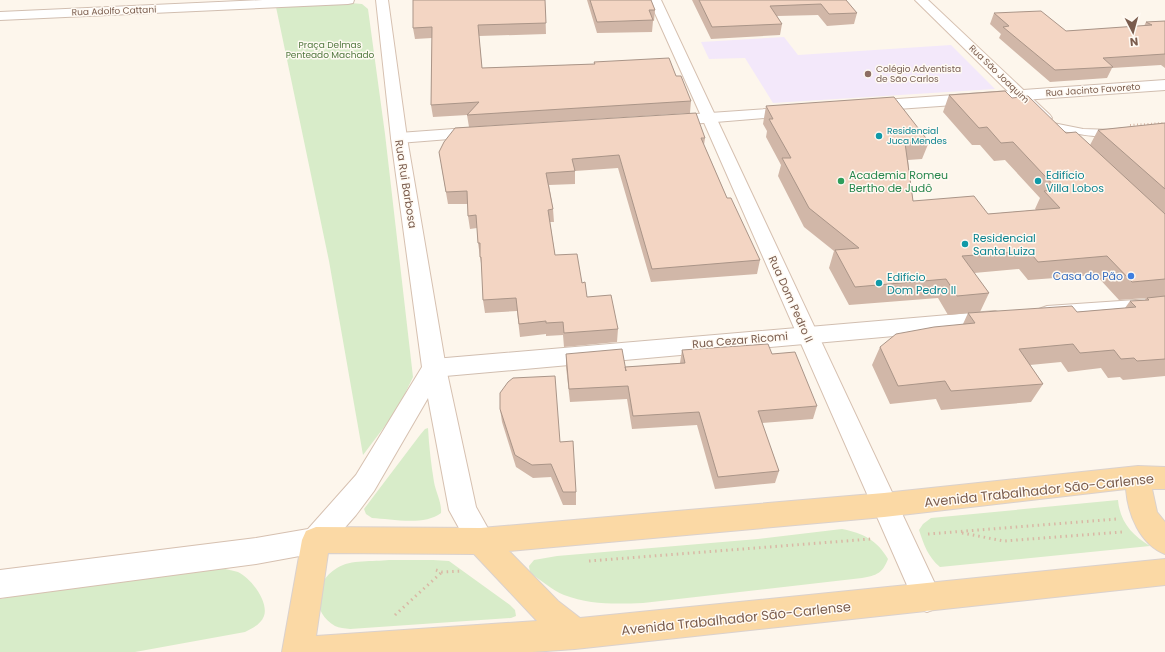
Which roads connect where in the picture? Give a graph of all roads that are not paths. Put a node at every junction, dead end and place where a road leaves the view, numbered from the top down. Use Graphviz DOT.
graph roads {
  1 [pos="348,0"];
  2 [pos="382,0"];
  3 [pos="655,0"];
  4 [pos="920,0"];
  5 [pos="0,16"];
  6 [pos="1165,85"];
  7 [pos="1021,95"];
  8 [pos="857,107"];
  9 [pos="811,110"];
  10 [pos="710,118"];
  11 [pos="655,121"];
  12 [pos="1053,126"];
  13 [pos="1124,128"];
  14 [pos="497,131"];
  15 [pos="399,138"];
  16 [pos="1071,144"];
  17 [pos="1165,304"];
  18 [pos="807,334"];
  19 [pos="434,368"];
  20 [pos="1138,477"];
  21 [pos="1165,478"];
  22 [pos="884,505"];
  23 [pos="1154,529"];
  24 [pos="316,540"];
  25 [pos="481,541"];
  26 [pos="1165,572"];
  27 [pos="0,584"];
  28 [pos="927,598"];
  29 [pos="575,634"];
  30 [pos="298,652"];
  31 [pos="306,652"];
  1 -- 5 [label="street, Rua Adolfo Cattani"];
  2 -- 15 [label="street, Rua Rui Barbosa"];
  3 -- 10 [label="street, Rua Dom Pedro II"];
  4 -- 7 [label="street, Rua São Joaquim"];
  6 -- 7 [label="street, Rua Jacinto Favoreto"];
  7 -- 8 [label="street, Rua Jacinto Favoreto"];
  7 -- 12 [label="street, Rua São Joaquim"];
  9 -- 10 [label="street"];
  10 -- 11 [label="street"];
  10 -- 18 [label="street, Rua Dom Pedro II"];
  12 -- 13 [label="lane"];
  12 -- 16 [label="street, Rua São Joaquim"];
  14 -- 15 [label="street"];
  15 -- 19 [label="street, Rua Rui Barbosa"];
  17 -- 18 [label="street, Rua Cezar Ricomi"];
  18 -- 19 [label="street, Rua Cezar Ricomi"];
  18 -- 22 [label="street, Rua Dom Pedro II"];
  19 -- 24 [label="street"];
  19 -- 25 [label="street, Rua Rui Barbosa"];
  20 -- 21 [label="main road, Avenida Trabalhador São-Carlense"];
  20 -- 22 [label="main road, Avenida Trabalhador São-Carlense"];
  20 -- 23 [label="main road"];
  22 -- 25 [label="main road, Avenida Trabalhador São-Carlense"];
  22 -- 28 [label="street, Rua Dom Pedro II"];
  24 -- 25 [label="main road, Avenida Trabalhador São-Carlense"];
  24 -- 27 [label="street"];
  24 -- 30 [label="main road"];
  25 -- 29 [label="main road"];
  26 -- 28 [label="main road, Avenida Trabalhador São-Carlense"];
  28 -- 29 [label="main road, Avenida Trabalhador São-Carlense"];
  29 -- 31 [label="main road, Avenida Trabalhador São-Carlense"];
}
